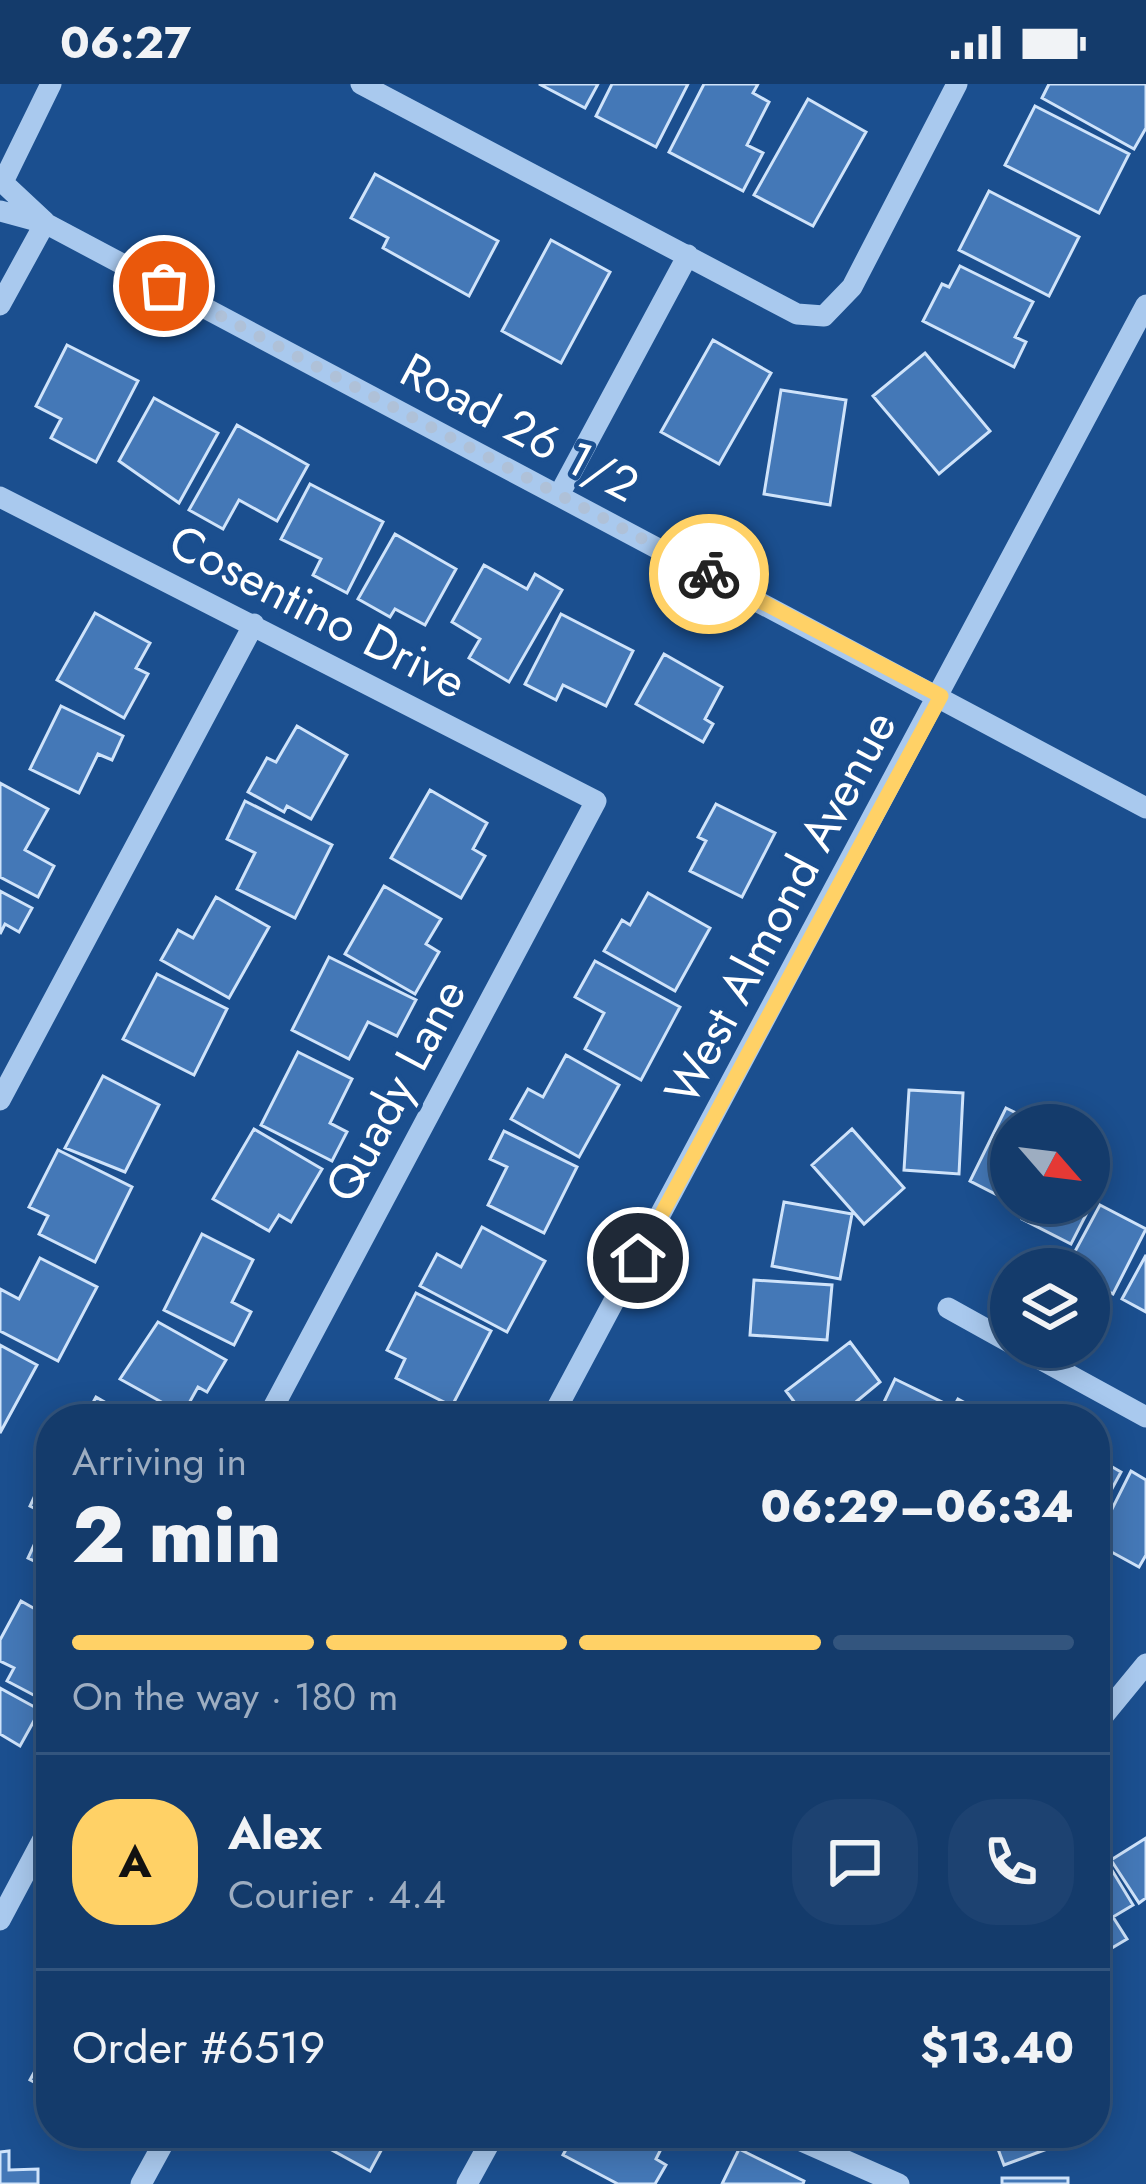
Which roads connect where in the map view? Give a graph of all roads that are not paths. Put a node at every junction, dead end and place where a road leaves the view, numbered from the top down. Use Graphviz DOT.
graph roads {
  1 [pos="52,84"];
  2 [pos="361,84"];
  3 [pos="957,84"];
  4 [pos="1,181"];
  5 [pos="0,212"];
  6 [pos="45,223"];
  7 [pos="688,255"];
  8 [pos="0,305"];
  9 [pos="1146,305"];
  10 [pos="559,495"];
  11 [pos="0,497"];
  12 [pos="254,624"];
  13 [pos="941,696"];
  14 [pos="596,802"];
  15 [pos="1146,808"];
  16 [pos="0,1100"];
  17 [pos="948,1308"];
  18 [pos="990,1331"];
  19 [pos="1057,1368"];
  20 [pos="275,1404"];
  21 [pos="559,1404"];
  22 [pos="1146,1417"];
  23 [pos="1146,1664"];
  24 [pos="1110,1708"];
  25 [pos="36,1852"];
  26 [pos="0,1920"];
  27 [pos="161,2148"];
  28 [pos="486,2148"];
  29 [pos="817,2148"];
  30 [pos="142,2184"];
  31 [pos="467,2184"];
  32 [pos="899,2184"];
  1 -- 4 [label="street"];
  2 -- 7 [label="street"];
  3 -- 7 [label="street"];
  4 -- 6 [label="street, Road 26 1/2"];
  5 -- 6 [label="street, Road 26 1/2"];
  6 -- 8 [label="street"];
  6 -- 10 [label="street, Road 26 1/2"];
  7 -- 10 [label="street"];
  9 -- 13 [label="street, West Almond Avenue"];
  10 -- 13 [label="street, Road 26 1/2"];
  11 -- 12 [label="street, Cosentino Drive"];
  12 -- 14 [label="street, Cosentino Drive"];
  12 -- 16 [label="street"];
  13 -- 15 [label="street, Road 26 1/2"];
  13 -- 21 [label="street, West Almond Avenue"];
  14 -- 20 [label="street, Quady Lane"];
  17 -- 18 [label="street"];
  19 -- 22 [label="street"];
  23 -- 24 [label="street"];
  25 -- 26 [label="street"];
  27 -- 30 [label="street"];
  28 -- 31 [label="street"];
  29 -- 32 [label="street"];
}
